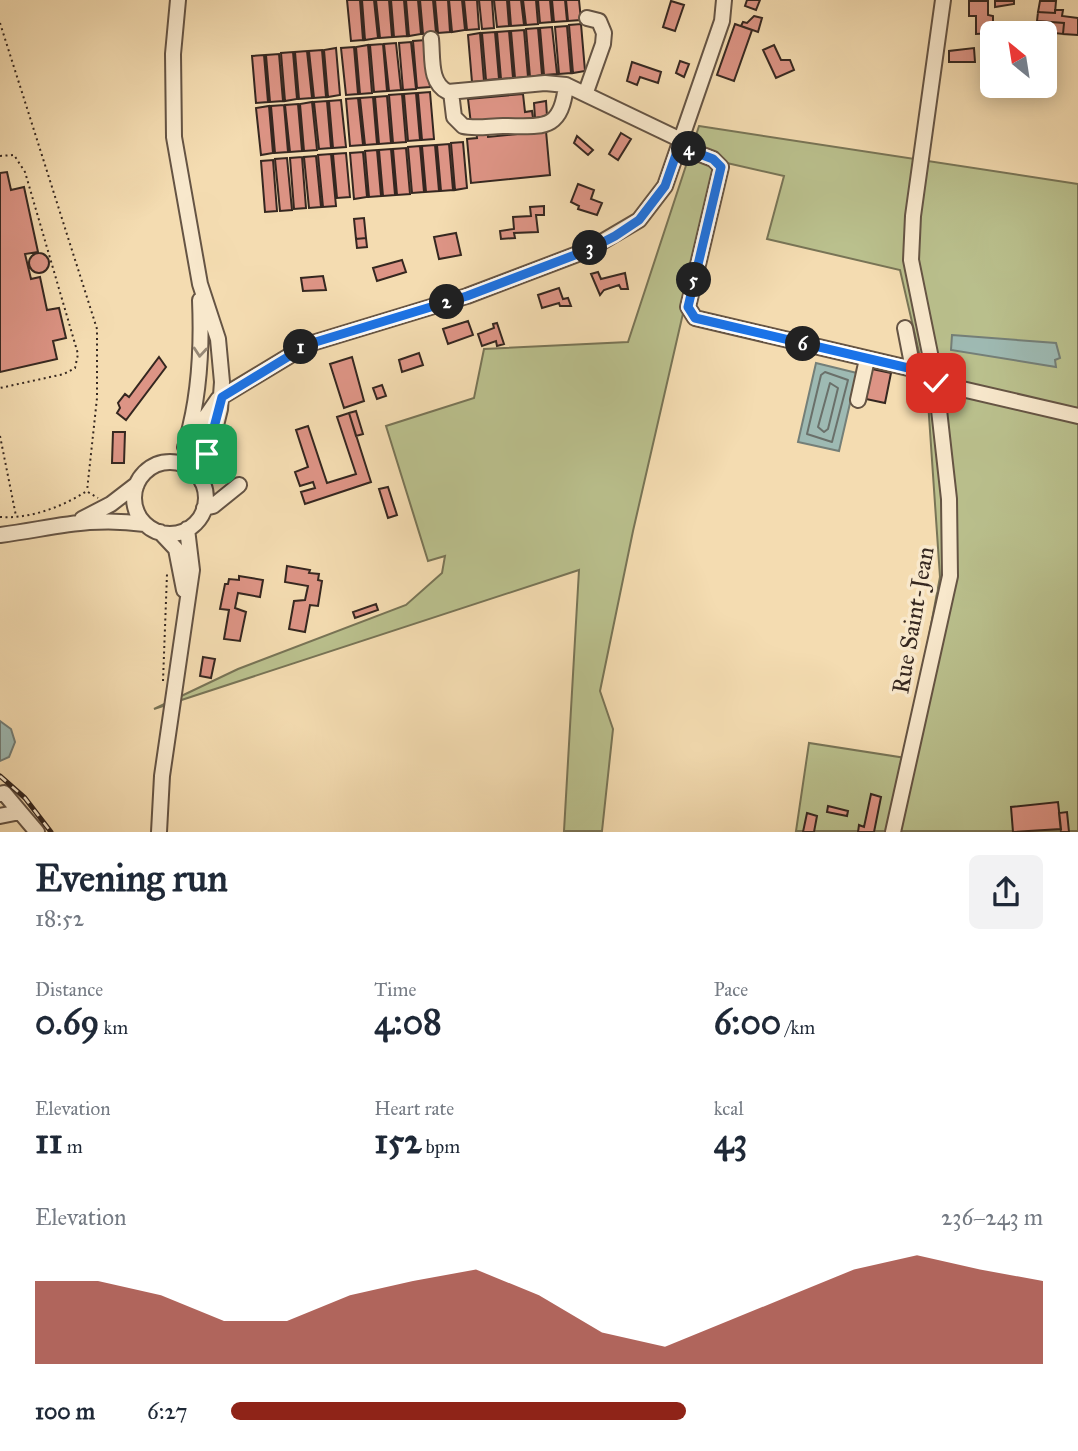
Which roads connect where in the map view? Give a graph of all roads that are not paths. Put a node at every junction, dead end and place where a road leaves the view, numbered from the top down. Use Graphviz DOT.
graph roads {
  1 [pos="178,0"];
  2 [pos="724,0"];
  3 [pos="943,0"];
  4 [pos="587,18"];
  5 [pos="431,39"];
  6 [pos="566,85"];
  7 [pos="451,92"];
  8 [pos="586,92"];
  9 [pos="680,143"];
  10 [pos="200,284"];
  11 [pos="905,328"];
  12 [pos="867,359"];
  13 [pos="913,369"];
  14 [pos="935,379"];
  15 [pos="222,397"];
  16 [pos="858,400"];
  17 [pos="1078,416"];
  18 [pos="185,447"];
  19 [pos="172,462"];
  20 [pos="202,482"];
  21 [pos="137,484"];
  22 [pos="239,485"];
  23 [pos="204,508"];
  24 [pos="77,521"];
  25 [pos="145,524"];
  26 [pos="187,529"];
  27 [pos="160,532"];
  28 [pos="3,534"];
  29 [pos="185,606"];
  30 [pos="0,794"];
  31 [pos="20,812"];
  32 [pos="0,816"];
  33 [pos="37,831"];
  34 [pos="159,831"];
  35 [pos="893,831"];
  1 -- 10 [label="street"];
  2 -- 9 [label="street"];
  3 -- 14 [label="street, Rue Saint-Jean"];
  4 -- 8 [label="street"];
  5 -- 7 [label="street"];
  6 -- 7 [label="street"];
  6 -- 7 [label="street"];
  6 -- 8 [label="street"];
  8 -- 9 [label="street"];
  9 -- 12 [label="street"];
  9 -- 15 [label="street"];
  10 -- 15 [label="street"];
  10 -- 18 [label="street, one-way"];
  11 -- 13 [label="street"];
  12 -- 13 [label="street"];
  12 -- 16 [label="street"];
  13 -- 14 [label="street"];
  14 -- 17 [label="street"];
  14 -- 35 [label="street, Rue Saint-Jean"];
  15 -- 18 [label="street"];
  15 -- 20 [label="street"];
  18 -- 19 [label="street"];
  19 -- 20 [label="street"];
  19 -- 21 [label="street"];
  20 -- 23 [label="street"];
  21 -- 24 [label="street"];
  21 -- 25 [label="street"];
  22 -- 23 [label="street"];
  23 -- 26 [label="street"];
  24 -- 25 [label="street"];
  24 -- 28 [label="street"];
  25 -- 27 [label="street"];
  26 -- 27 [label="street"];
  26 -- 29 [label="street"];
  27 -- 29 [label="street"];
  29 -- 34 [label="street"];
  30 -- 31 [label="street"];
  31 -- 32 [label="street"];
  31 -- 33 [label="street"];
}
